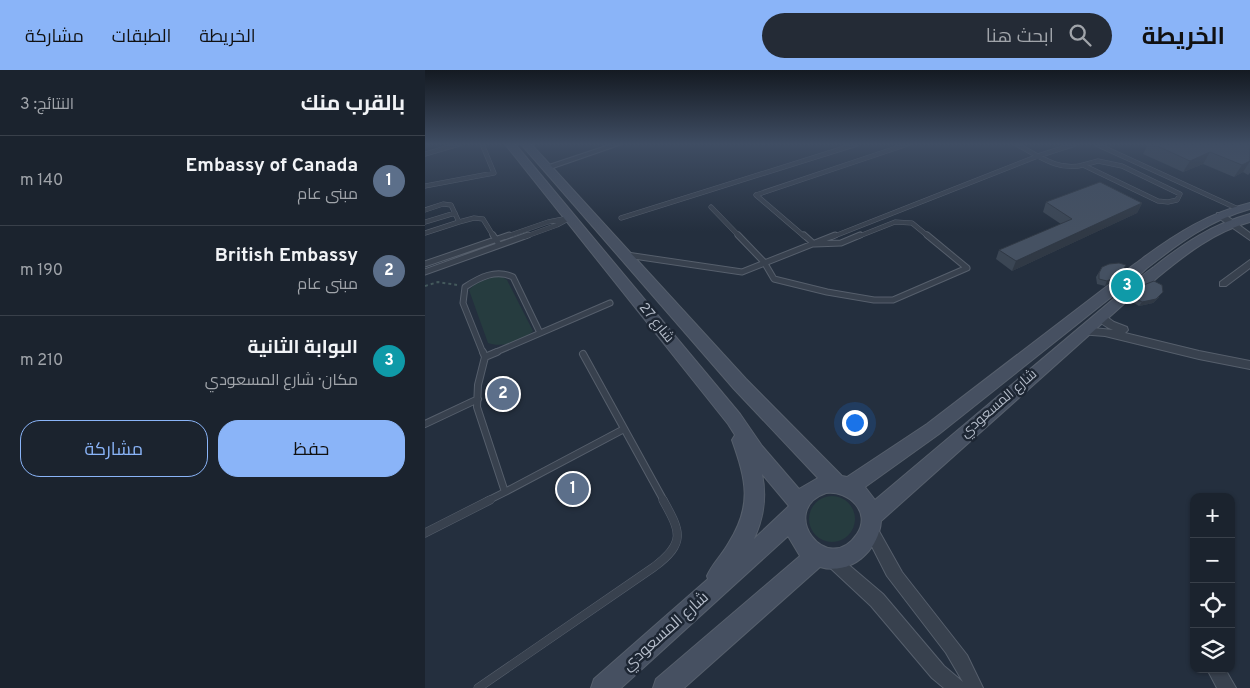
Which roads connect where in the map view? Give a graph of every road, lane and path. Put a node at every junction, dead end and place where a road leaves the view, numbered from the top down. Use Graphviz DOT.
graph roads {
  1 [pos="494,173"];
  2 [pos="539,173"];
  3 [pos="549,173"];
  4 [pos="765,173"];
  5 [pos="822,173"];
  6 [pos="995,173"];
  7 [pos="1099,173"];
  8 [pos="1134,173"];
  9 [pos="1159,173"];
  10 [pos="425,186"];
  11 [pos="552,186"];
  12 [pos="1250,206"];
  13 [pos="711,207"];
  14 [pos="1236,208"];
  15 [pos="425,210"];
  16 [pos="585,212"];
  17 [pos="455,213"];
  18 [pos="1220,214"];
  19 [pos="570,218"];
  20 [pos="621,218"];
  21 [pos="1250,218"];
  22 [pos="425,222"];
  23 [pos="459,222"];
  24 [pos="1232,223"];
  25 [pos="425,233"];
  26 [pos="1250,236"];
  27 [pos="496,240"];
  28 [pos="814,244"];
  29 [pos="499,246"];
  30 [pos="623,255"];
  31 [pos="764,262"];
  32 [pos="1250,263"];
  33 [pos="425,264"];
  34 [pos="425,272"];
  35 [pos="1223,284"];
  36 [pos="425,286"];
  37 [pos="1127,286"];
  38 [pos="465,287"];
  39 [pos="610,303"];
  40 [pos="1100,316"];
  41 [pos="1083,331"];
  42 [pos="540,333"];
  43 [pos="583,354"];
  44 [pos="1213,356"];
  45 [pos="485,357"];
  46 [pos="1250,365"];
  47 [pos="478,399"];
  48 [pos="734,419"];
  49 [pos="425,424"];
  50 [pos="624,429"];
  51 [pos="843,485"];
  52 [pos="505,492"];
  53 [pos="797,510"];
  54 [pos="871,522"];
  55 [pos="425,533"];
  56 [pos="823,556"];
  57 [pos="686,615"];
  58 [pos="1218,673"];
  59 [pos="478,688"];
  60 [pos="603,688"];
  61 [pos="665,688"];
  62 [pos="957,688"];
  63 [pos="974,688"];
  64 [pos="1227,688"];
  1 -- 10 [label="lane"];
  2 -- 11 [label="main road, شارع 27"];
  3 -- 11 [label="main road, شارع 27"];
  4 -- 20 [label="lane"];
  5 -- 28 [label="lane"];
  6 -- 28 [label="lane"];
  7 -- 8 [label="lane"];
  9 -- 14 [label="lane"];
  11 -- 16 [label="main road, شارع 27"];
  11 -- 19 [label="main road, شارع 27"];
  12 -- 14 [label="main road, شارع المسعودي"];
  13 -- 31 [label="lane"];
  14 -- 18 [label="main road, شارع المسعودي"];
  15 -- 17 [label="lane"];
  16 -- 19 [label="main road"];
  16 -- 30 [label="main road, شارع 27"];
  17 -- 22 [label="lane"];
  17 -- 23 [label="lane"];
  18 -- 24 [label="street"];
  18 -- 37 [label="main road, شارع المسعودي"];
  19 -- 27 [label="lane"];
  19 -- 29 [label="lane"];
  19 -- 48 [label="main road, شارع 27"];
  21 -- 24 [label="main road, شارع المسعودي"];
  23 -- 25 [label="lane"];
  23 -- 27 [label="lane"];
  24 -- 26 [label="street"];
  24 -- 37 [label="main road, شارع المسعودي"];
  27 -- 29 [label="lane"];
  27 -- 33 [label="lane"];
  28 -- 31 [label="lane"];
  28 -- 31 [label="lane"];
  29 -- 34 [label="lane"];
  30 -- 31 [label="lane"];
  30 -- 51 [label="main road, شارع 27"];
  32 -- 35 [label="street"];
  36 -- 38 [label="path"];
  37 -- 40 [label="main road, شارع المسعودي"];
  37 -- 51 [label="main road, شارع المسعودي"];
  38 -- 42 [label="lane"];
  38 -- 45 [label="lane"];
  39 -- 42 [label="lane"];
  40 -- 41 [label="main road, شارع المسعودي"];
  40 -- 44 [label="street"];
  41 -- 44 [label="street"];
  41 -- 54 [label="main road, شارع المسعودي"];
  42 -- 45 [label="lane"];
  43 -- 50 [label="lane"];
  44 -- 46 [label="street"];
  45 -- 47 [label="lane"];
  47 -- 49 [label="lane"];
  47 -- 52 [label="lane"];
  48 -- 53 [label="main road, شارع 27"];
  48 -- 57 [label="main road"];
  50 -- 52 [label="lane"];
  50 -- 59 [label="lane"];
  51 -- 53 [label="main road"];
  51 -- 54 [label="main road"];
  52 -- 55 [label="lane"];
  53 -- 56 [label="main road"];
  53 -- 57 [label="main road, شارع المسعودي"];
  54 -- 56 [label="main road"];
  54 -- 63 [label="street"];
  56 -- 61 [label="main road"];
  56 -- 62 [label="street"];
  57 -- 60 [label="main road, شارع المسعودي"];
  58 -- 64 [label="street"];
}
